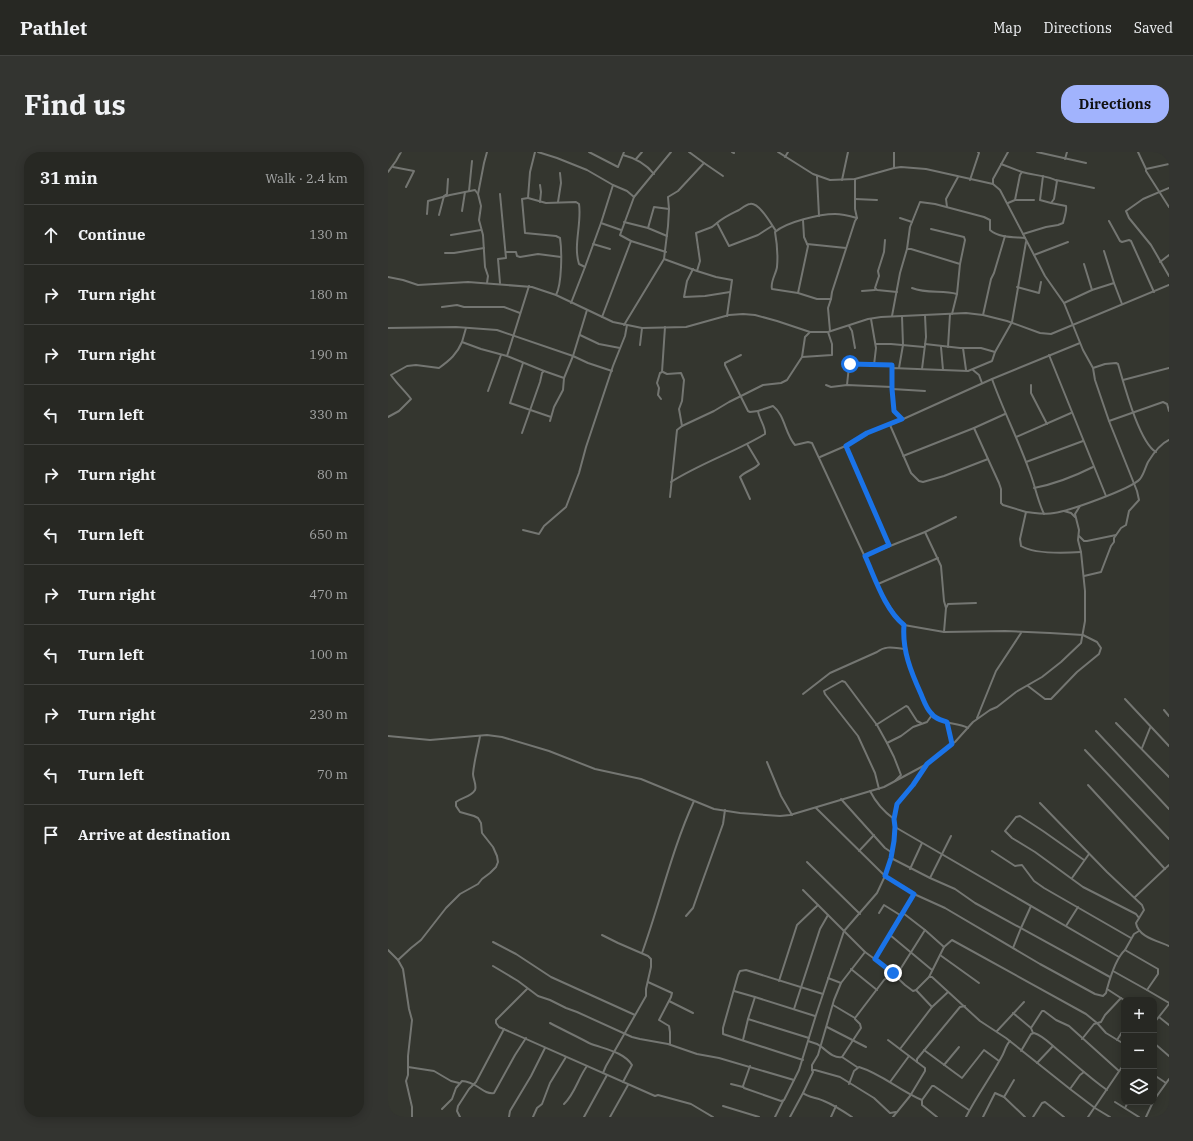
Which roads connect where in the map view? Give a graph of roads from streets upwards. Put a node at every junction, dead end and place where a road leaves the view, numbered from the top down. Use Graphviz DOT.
graph roads {
  1 [pos="400,152"];
  2 [pos="487,152"];
  3 [pos="536,152"];
  4 [pos="589,152"];
  5 [pos="624,152"];
  6 [pos="642,152"];
  7 [pos="671,152"];
  8 [pos="689,152"];
  9 [pos="778,152"];
  10 [pos="788,152"];
  11 [pos="848,152"];
  12 [pos="894,152"];
  13 [pos="979,152"];
  14 [pos="1008,152"];
  15 [pos="1037,152"];
  16 [pos="1067,152"];
  17 [pos="1138,152"];
  18 [pos="1045,153"];
  19 [pos="623,155"];
  20 [pos="785,157"];
  21 [pos="636,159"];
  22 [pos="1065,159"];
  23 [pos="472,161"];
  24 [pos="704,163"];
  25 [pos="1086,163"];
  26 [pos="1001,164"];
  27 [pos="1169,164"];
  28 [pos="392,167"];
  29 [pos="894,168"];
  30 [pos="1146,169"];
  31 [pos="388,172"];
  32 [pos="1022,172"];
  33 [pos="560,173"];
  34 [pos="654,174"];
  35 [pos="723,176"];
  36 [pos="818,176"];
  37 [pos="1043,176"];
  38 [pos="958,177"];
  39 [pos="448,179"];
  40 [pos="855,179"];
  41 [pos="842,180"];
  42 [pos="970,180"];
  43 [pos="1056,180"];
  44 [pos="993,184"];
  45 [pos="540,185"];
  46 [pos="613,186"];
  47 [pos="406,187"];
  48 [pos="1094,188"];
  49 [pos="1169,188"];
  50 [pos="468,191"];
  51 [pos="1159,191"];
  52 [pos="465,192"];
  53 [pos="478,194"];
  54 [pos="500,194"];
  55 [pos="444,196"];
  56 [pos="634,197"];
  57 [pos="528,198"];
  58 [pos="855,199"];
  59 [pos="877,200"];
  60 [pos="1015,200"];
  61 [pos="1034,200"];
  62 [pos="540,202"];
  63 [pos="558,202"];
  64 [pos="1051,203"];
  65 [pos="1008,204"];
  66 [pos="947,207"];
  67 [pos="1169,207"];
  68 [pos="669,209"];
  69 [pos="462,211"];
  70 [pos="427,214"];
  71 [pos="439,216"];
  72 [pos="819,216"];
  73 [pos="857,218"];
  74 [pos="900,218"];
  75 [pos="803,220"];
  76 [pos="1109,221"];
  77 [pos="624,222"];
  78 [pos="912,222"];
  79 [pos="601,223"];
  80 [pos="717,223"];
  81 [pos="772,226"];
  82 [pos="648,228"];
  83 [pos="931,229"];
  84 [pos="481,230"];
  85 [pos="621,230"];
  86 [pos="776,231"];
  87 [pos="1023,234"];
  88 [pos="451,235"];
  89 [pos="668,236"];
  90 [pos="1005,236"];
  91 [pos="1026,239"];
  92 [pos="885,240"];
  93 [pos="631,241"];
  94 [pos="1068,242"];
  95 [pos="593,244"];
  96 [pos="807,244"];
  97 [pos="484,248"];
  98 [pos="846,248"];
  99 [pos="610,249"];
  100 [pos="907,249"];
  101 [pos="1104,251"];
  102 [pos="445,252"];
  103 [pos="506,252"];
  104 [pos="666,252"];
  105 [pos="1034,255"];
  106 [pos="1169,256"];
  107 [pos="561,257"];
  108 [pos="664,259"];
  109 [pos="1160,262"];
  110 [pos="960,264"];
  111 [pos="1084,264"];
  112 [pos="585,267"];
  113 [pos="693,270"];
  114 [pos="697,270"];
  115 [pos="1169,276"];
  116 [pos="388,277"];
  117 [pos="1041,282"];
  118 [pos="487,283"];
  119 [pos="500,283"];
  120 [pos="1114,283"];
  121 [pos="1169,285"];
  122 [pos="529,286"];
  123 [pos="1017,287"];
  124 [pos="912,288"];
  125 [pos="875,290"];
  126 [pos="1092,290"];
  127 [pos="862,291"];
  128 [pos="730,292"];
  129 [pos="897,292"];
  130 [pos="1154,292"];
  131 [pos="798,293"];
  132 [pos="957,294"];
  133 [pos="556,296"];
  134 [pos="831,299"];
  135 [pos="571,303"];
  136 [pos="1064,303"];
  137 [pos="1122,304"];
  138 [pos="442,307"];
  139 [pos="588,310"];
  140 [pos="520,313"];
  141 [pos="951,314"];
  142 [pos="925,315"];
  143 [pos="983,315"];
  144 [pos="727,316"];
  145 [pos="892,316"];
  146 [pos="902,316"];
  147 [pos="602,317"];
  148 [pos="871,319"];
  149 [pos="1012,322"];
  150 [pos="1073,324"];
  151 [pos="626,325"];
  152 [pos="849,326"];
  153 [pos="665,327"];
  154 [pos="388,328"];
  155 [pos="466,328"];
  156 [pos="642,328"];
  157 [pos="829,331"];
  158 [pos="810,332"];
  159 [pos="513,335"];
  160 [pos="580,335"];
  161 [pos="462,342"];
  162 [pos="1080,343"];
  163 [pos="876,344"];
  164 [pos="640,345"];
  165 [pos="903,345"];
  166 [pos="924,345"];
  167 [pos="941,347"];
  168 [pos="948,347"];
  169 [pos="620,348"];
  170 [pos="855,348"];
  171 [pos="963,348"];
  172 [pos="995,352"];
  173 [pos="501,355"];
  174 [pos="1048,355"];
  175 [pos="507,356"];
  176 [pos="573,356"];
  177 [pos="741,356"];
  178 [pos="802,357"];
  179 [pos="523,363"];
  180 [pos="874,365"];
  181 [pos="892,368"];
  182 [pos="899,368"];
  183 [pos="1093,368"];
  184 [pos="1169,368"];
  185 [pos="922,369"];
  186 [pos="612,370"];
  187 [pos="943,370"];
  188 [pos="973,370"];
  189 [pos="544,371"];
  190 [pos="966,371"];
  191 [pos="662,372"];
  192 [pos="564,378"];
  193 [pos="992,379"];
  194 [pos="1123,380"];
  195 [pos="982,383"];
  196 [pos="826,385"];
  197 [pos="847,385"];
  198 [pos="1031,385"];
  199 [pos="892,388"];
  200 [pos="488,391"];
  201 [pos="925,391"];
  202 [pos="742,396"];
  203 [pos="661,399"];
  204 [pos="530,410"];
  205 [pos="758,411"];
  206 [pos="1169,411"];
  207 [pos="1133,412"];
  208 [pos="1072,413"];
  209 [pos="1005,414"];
  210 [pos="388,417"];
  211 [pos="551,417"];
  212 [pos="902,419"];
  213 [pos="550,421"];
  214 [pos="1109,421"];
  215 [pos="1047,424"];
  216 [pos="890,425"];
  217 [pos="682,426"];
  218 [pos="974,428"];
  219 [pos="522,433"];
  220 [pos="1016,437"];
  221 [pos="1169,440"];
  222 [pos="1083,441"];
  223 [pos="747,444"];
  224 [pos="846,446"];
  225 [pos="1156,452"];
  226 [pos="903,456"];
  227 [pos="820,457"];
  228 [pos="988,459"];
  229 [pos="1026,462"];
  230 [pos="1094,467"];
  231 [pos="671,482"];
  232 [pos="1134,484"];
  233 [pos="1034,488"];
  234 [pos="1106,496"];
  235 [pos="670,497"];
  236 [pos="750,499"];
  237 [pos="1080,506"];
  238 [pos="1064,511"];
  239 [pos="1026,512"];
  240 [pos="1044,514"];
  241 [pos="1075,516"];
  242 [pos="956,517"];
  243 [pos="523,530"];
  244 [pos="925,532"];
  245 [pos="1116,535"];
  246 [pos="1079,536"];
  247 [pos="889,545"];
  248 [pos="1081,552"];
  249 [pos="865,556"];
  250 [pos="938,558"];
  251 [pos="1083,576"];
  252 [pos="878,584"];
  253 [pos="976,602"];
  254 [pos="946,608"];
  255 [pos="904,625"];
  256 [pos="944,632"];
  257 [pos="1020,633"];
  258 [pos="1083,635"];
  259 [pos="905,649"];
  260 [pos="1028,686"];
  261 [pos="803,694"];
  262 [pos="1125,699"];
  263 [pos="1164,710"];
  264 [pos="932,715"];
  265 [pos="1169,716"];
  266 [pos="976,720"];
  267 [pos="947,722"];
  268 [pos="1116,723"];
  269 [pos="876,724"];
  270 [pos="922,724"];
  271 [pos="968,728"];
  272 [pos="1150,728"];
  273 [pos="1096,731"];
  274 [pos="388,736"];
  275 [pos="480,736"];
  276 [pos="887,743"];
  277 [pos="952,744"];
  278 [pos="1169,746"];
  279 [pos="1142,748"];
  280 [pos="1085,750"];
  281 [pos="766,762"];
  282 [pos="927,764"];
  283 [pos="1169,777"];
  284 [pos="894,782"];
  285 [pos="1088,785"];
  286 [pos="879,789"];
  287 [pos="870,791"];
  288 [pos="841,799"];
  289 [pos="694,801"];
  290 [pos="1040,804"];
  291 [pos="816,808"];
  292 [pos="1169,809"];
  293 [pos="725,810"];
  294 [pos="792,815"];
  295 [pos="894,819"];
  296 [pos="895,827"];
  297 [pos="874,835"];
  298 [pos="951,836"];
  299 [pos="1169,839"];
  300 [pos="922,843"];
  301 [pos="859,851"];
  302 [pos="992,851"];
  303 [pos="891,852"];
  304 [pos="942,854"];
  305 [pos="1089,854"];
  306 [pos="891,858"];
  307 [pos="1084,860"];
  308 [pos="807,862"];
  309 [pos="1169,865"];
  310 [pos="910,868"];
  311 [pos="1165,869"];
  312 [pos="885,876"];
  313 [pos="930,878"];
  314 [pos="1072,878"];
  315 [pos="803,890"];
  316 [pos="914,894"];
  317 [pos="1135,897"];
  318 [pos="818,905"];
  319 [pos="1031,906"];
  320 [pos="1078,907"];
  321 [pos="879,913"];
  322 [pos="860,914"];
  323 [pos="903,914"];
  324 [pos="828,915"];
  325 [pos="686,916"];
  326 [pos="1139,918"];
  327 [pos="1066,926"];
  328 [pos="1021,928"];
  329 [pos="924,930"];
  330 [pos="844,931"];
  331 [pos="1139,931"];
  332 [pos="602,935"];
  333 [pos="890,935"];
  334 [pos="1132,938"];
  335 [pos="493,942"];
  336 [pos="1169,946"];
  337 [pos="944,947"];
  338 [pos="1013,948"];
  339 [pos="388,950"];
  340 [pos="1125,950"];
  341 [pos="865,952"];
  342 [pos="910,952"];
  343 [pos="642,953"];
  344 [pos="940,955"];
  345 [pos="1119,956"];
  346 [pos="875,959"];
  347 [pos="398,960"];
  348 [pos="493,966"];
  349 [pos="851,969"];
  350 [pos="932,970"];
  351 [pos="1113,971"];
  352 [pos="893,973"];
  353 [pos="896,976"];
  354 [pos="929,977"];
  355 [pos="1110,977"];
  356 [pos="828,978"];
  357 [pos="779,981"];
  358 [pos="648,982"];
  359 [pos="979,982"];
  360 [pos="841,983"];
  361 [pos="801,988"];
  362 [pos="527,989"];
  363 [pos="1107,989"];
  364 [pos="877,990"];
  365 [pos="916,990"];
  366 [pos="1147,990"];
  367 [pos="734,991"];
  368 [pos="948,992"];
  369 [pos="823,994"];
  370 [pos="755,997"];
  371 [pos="1121,998"];
  372 [pos="669,1001"];
  373 [pos="1024,1002"];
  374 [pos="1169,1003"];
  375 [pos="833,1006"];
  376 [pos="965,1006"];
  377 [pos="932,1007"];
  378 [pos="794,1009"];
  379 [pos="693,1013"];
  380 [pos="1013,1013"];
  381 [pos="635,1015"];
  382 [pos="815,1016"];
  383 [pos="1159,1017"];
  384 [pos="855,1018"];
  385 [pos="748,1019"];
  386 [pos="550,1023"];
  387 [pos="1098,1023"];
  388 [pos="1169,1025"];
  389 [pos="827,1027"];
  390 [pos="1031,1028"];
  391 [pos="504,1029"];
  392 [pos="997,1031"];
  393 [pos="1032,1033"];
  394 [pos="1121,1033"];
  395 [pos="624,1034"];
  396 [pos="526,1038"];
  397 [pos="808,1039"];
  398 [pos="1082,1039"];
  399 [pos="743,1040"];
  400 [pos="888,1040"];
  401 [pos="1117,1040"];
  402 [pos="853,1041"];
  403 [pos="1010,1041"];
  404 [pos="1121,1042"];
  405 [pos="670,1044"];
  406 [pos="820,1046"];
  407 [pos="1053,1046"];
  408 [pos="1157,1046"];
  409 [pos="866,1047"];
  410 [pos="959,1047"];
  411 [pos="545,1048"];
  412 [pos="900,1049"];
  413 [pos="924,1050"];
  414 [pos="1021,1051"];
  415 [pos="614,1052"];
  416 [pos="909,1056"];
  417 [pos="1169,1056"];
  418 [pos="566,1057"];
  419 [pos="842,1057"];
  420 [pos="803,1060"];
  421 [pos="999,1061"];
  422 [pos="917,1062"];
  423 [pos="1037,1063"];
  424 [pos="944,1065"];
  425 [pos="587,1066"];
  426 [pos="750,1066"];
  427 [pos="857,1067"];
  428 [pos="408,1068"];
  429 [pos="1121,1068"];
  430 [pos="812,1070"];
  431 [pos="1119,1071"];
  432 [pos="1084,1072"];
  433 [pos="604,1073"];
  434 [pos="607,1075"];
  435 [pos="1157,1077"];
  436 [pos="1169,1079"];
  437 [pos="794,1080"];
  438 [pos="1014,1080"];
  439 [pos="624,1082"];
  440 [pos="890,1082"];
  441 [pos="459,1083"];
  442 [pos="1166,1083"];
  443 [pos="474,1084"];
  444 [pos="628,1084"];
  445 [pos="731,1084"];
  446 [pos="849,1084"];
  447 [pos="743,1088"];
  448 [pos="1070,1089"];
  449 [pos="1107,1090"];
  450 [pos="803,1093"];
  451 [pos="910,1095"];
  452 [pos="1157,1096"];
  453 [pos="1004,1097"];
  454 [pos="922,1100"];
  455 [pos="783,1101"];
  456 [pos="1115,1102"];
  457 [pos="564,1104"];
  458 [pos="1126,1105"];
  459 [pos="1152,1105"];
  460 [pos="723,1106"];
  461 [pos="836,1106"];
  462 [pos="1095,1108"];
  463 [pos="1125,1108"];
  464 [pos="442,1109"];
  465 [pos="969,1110"];
  466 [pos="897,1112"];
  467 [pos="1106,1114"];
  468 [pos="412,1117"];
  469 [pos="460,1117"];
  470 [pos="509,1117"];
  471 [pos="533,1117"];
  472 [pos="584,1117"];
  473 [pos="610,1117"];
  474 [pos="713,1117"];
  475 [pos="759,1117"];
  476 [pos="775,1117"];
  477 [pos="790,1117"];
  478 [pos="831,1117"];
  479 [pos="852,1117"];
  480 [pos="892,1117"];
  481 [pos="938,1117"];
  482 [pos="966,1117"];
  483 [pos="983,1117"];
  484 [pos="1025,1117"];
  485 [pos="1033,1117"];
  486 [pos="1064,1117"];
  487 [pos="1088,1117"];
  488 [pos="1104,1117"];
  489 [pos="1110,1117"];
  490 [pos="1139,1117"];
  491 [pos="1146,1117"];
  1 -- 28 [label="street"];
  2 -- 53 [label="street"];
  3 -- 46 [label="street"];
  3 -- 57 [label="street"];
  4 -- 19 [label="street"];
  5 -- 19 [label="street"];
  6 -- 21 [label="street"];
  7 -- 34 [label="street"];
  8 -- 24 [label="street"];
  9 -- 20 [label="street"];
  10 -- 20 [label="street"];
  11 -- 41 [label="street"];
  12 -- 29 [label="street"];
  13 -- 42 [label="street"];
  14 -- 26 [label="street"];
  15 -- 18 [label="street"];
  16 -- 22 [label="street"];
  17 -- 30 [label="street"];
  18 -- 22 [label="street"];
  19 -- 21 [label="street"];
  20 -- 36 [label="street"];
  21 -- 34 [label="street"];
  22 -- 25 [label="street"];
  23 -- 50 [label="street"];
  24 -- 35 [label="street"];
  24 -- 68 [label="street"];
  26 -- 32 [label="street"];
  26 -- 44 [label="street"];
  27 -- 30 [label="street"];
  28 -- 31 [label="street"];
  28 -- 47 [label="street"];
  29 -- 38 [label="street"];
  29 -- 40 [label="street"];
  30 -- 51 [label="street"];
  32 -- 37 [label="street"];
  32 -- 60 [label="street"];
  33 -- 63 [label="street"];
  34 -- 56 [label="street"];
  36 -- 41 [label="street"];
  36 -- 72 [label="street"];
  37 -- 43 [label="street"];
  37 -- 64 [label="street"];
  38 -- 42 [label="street"];
  38 -- 66 [label="street"];
  39 -- 55 [label="street"];
  40 -- 41 [label="street"];
  40 -- 58 [label="street"];
  42 -- 44 [label="street"];
  43 -- 48 [label="street"];
  43 -- 64 [label="street"];
  44 -- 65 [label="street"];
  45 -- 62 [label="street"];
  46 -- 56 [label="street"];
  46 -- 79 [label="street"];
  49 -- 51 [label="street"];
  50 -- 52 [label="street"];
  50 -- 53 [label="street"];
  51 -- 67 [label="street"];
  51 -- 109 [label="street"];
  52 -- 55 [label="street"];
  52 -- 69 [label="street"];
  53 -- 84 [label="street"];
  54 -- 103 [label="street"];
  55 -- 70 [label="street"];
  55 -- 71 [label="street"];
  56 -- 77 [label="street"];
  57 -- 62 [label="street"];
  57 -- 107 [label="street"];
  58 -- 59 [label="street"];
  58 -- 73 [label="street"];
  60 -- 61 [label="street"];
  60 -- 65 [label="street"];
  62 -- 63 [label="street"];
  63 -- 112 [label="street"];
  64 -- 87 [label="street"];
  65 -- 87 [label="street"];
  66 -- 78 [label="street"];
  66 -- 90 [label="street"];
  68 -- 82 [label="street"];
  68 -- 89 [label="street"];
  72 -- 73 [label="street"];
  72 -- 75 [label="street"];
  73 -- 98 [label="street"];
  74 -- 78 [label="street"];
  75 -- 86 [label="street"];
  75 -- 96 [label="street"];
  76 -- 130 [label="street"];
  77 -- 82 [label="street"];
  77 -- 85 [label="street"];
  78 -- 100 [label="street"];
  79 -- 85 [label="street"];
  79 -- 95 [label="street"];
  80 -- 81 [label="street"];
  80 -- 81 [label="street"];
  80 -- 114 [label="street"];
  81 -- 86 [label="street"];
  82 -- 89 [label="street"];
  83 -- 110 [label="street"];
  84 -- 88 [label="street"];
  84 -- 97 [label="street"];
  85 -- 93 [label="street"];
  86 -- 131 [label="street"];
  87 -- 91 [label="street"];
  89 -- 104 [label="street"];
  90 -- 91 [label="street"];
  90 -- 143 [label="street"];
  91 -- 105 [label="street"];
  91 -- 123 [label="street"];
  92 -- 125 [label="street"];
  93 -- 104 [label="street"];
  93 -- 147 [label="street"];
  94 -- 105 [label="street"];
  95 -- 99 [label="street"];
  95 -- 112 [label="street"];
  96 -- 98 [label="street"];
  96 -- 131 [label="street"];
  97 -- 102 [label="street"];
  97 -- 118 [label="street"];
  98 -- 134 [label="street"];
  100 -- 110 [label="street"];
  100 -- 129 [label="street"];
  101 -- 120 [label="street"];
  103 -- 107 [label="street"];
  103 -- 119 [label="street"];
  104 -- 108 [label="street"];
  105 -- 136 [label="street"];
  106 -- 109 [label="street"];
  107 -- 133 [label="street"];
  108 -- 113 [label="street"];
  108 -- 151 [label="street"];
  109 -- 115 [label="street"];
  110 -- 132 [label="street"];
  111 -- 126 [label="street"];
  112 -- 135 [label="street"];
  113 -- 114 [label="street"];
  113 -- 128 [label="street"];
  114 -- 128 [label="street"];
  116 -- 118 [label="street"];
  117 -- 123 [label="street"];
  118 -- 119 [label="street"];
  119 -- 122 [label="street"];
  120 -- 126 [label="street"];
  120 -- 137 [label="street"];
  121 -- 130 [label="street"];
  122 -- 133 [label="street"];
  122 -- 140 [label="street"];
  123 -- 149 [label="street"];
  124 -- 132 [label="street"];
  125 -- 127 [label="street"];
  125 -- 129 [label="street"];
  126 -- 136 [label="street"];
  128 -- 144 [label="street"];
  129 -- 145 [label="street"];
  130 -- 137 [label="street"];
  131 -- 134 [label="street"];
  132 -- 141 [label="street"];
  133 -- 135 [label="street"];
  134 -- 157 [label="street"];
  135 -- 139 [label="street"];
  136 -- 150 [label="street"];
  137 -- 150 [label="street"];
  138 -- 140 [label="street"];
  139 -- 147 [label="street"];
  139 -- 160 [label="street"];
  140 -- 159 [label="street"];
  141 -- 142 [label="street"];
  141 -- 143 [label="street"];
  141 -- 168 [label="street"];
  142 -- 146 [label="street"];
  142 -- 166 [label="street"];
  143 -- 149 [label="street"];
  144 -- 153 [label="street"];
  144 -- 158 [label="street"];
  145 -- 146 [label="street"];
  145 -- 148 [label="street"];
  146 -- 165 [label="street"];
  147 -- 151 [label="street"];
  148 -- 152 [label="street"];
  148 -- 163 [label="street"];
  149 -- 150 [label="street"];
  149 -- 172 [label="street"];
  150 -- 162 [label="street"];
  151 -- 156 [label="street"];
  151 -- 169 [label="street"];
  152 -- 157 [label="street"];
  152 -- 170 [label="street"];
  153 -- 156 [label="street"];
  153 -- 191 [label="street"];
  154 -- 155 [label="street"];
  155 -- 159 [label="street"];
  155 -- 161 [label="street"];
  156 -- 164 [label="street"];
  157 -- 158 [label="street"];
  157 -- 178 [label="street"];
  158 -- 178 [label="street"];
  159 -- 175 [label="street"];
  159 -- 176 [label="street"];
  160 -- 169 [label="street"];
  160 -- 176 [label="street"];
  161 -- 173 [label="street"];
  161 -- 210 [label="street"];
  162 -- 174 [label="street"];
  162 -- 183 [label="street"];
  163 -- 165 [label="street"];
  163 -- 180 [label="street"];
  165 -- 166 [label="street"];
  165 -- 182 [label="street"];
  166 -- 167 [label="street"];
  166 -- 185 [label="street"];
  167 -- 168 [label="street"];
  167 -- 187 [label="street"];
  168 -- 171 [label="street"];
  169 -- 186 [label="street"];
  171 -- 172 [label="street"];
  171 -- 190 [label="street"];
  172 -- 188 [label="street"];
  173 -- 175 [label="street"];
  173 -- 200 [label="street"];
  174 -- 193 [label="street"];
  174 -- 208 [label="street"];
  175 -- 179 [label="street"];
  176 -- 186 [label="street"];
  176 -- 192 [label="street"];
  177 -- 202 [label="street"];
  178 -- 202 [label="street"];
  179 -- 189 [label="street"];
  179 -- 204 [label="street"];
  180 -- 181 [label="street"];
  180 -- 197 [label="street"];
  181 -- 182 [label="street"];
  181 -- 199 [label="street"];
  182 -- 185 [label="street"];
  183 -- 194 [label="street"];
  183 -- 214 [label="street"];
  184 -- 194 [label="street"];
  185 -- 187 [label="street"];
  186 -- 243 [label="street"];
  187 -- 190 [label="street"];
  188 -- 190 [label="street"];
  188 -- 195 [label="street"];
  189 -- 192 [label="street"];
  189 -- 204 [label="street"];
  191 -- 203 [label="street"];
  191 -- 217 [label="street"];
  192 -- 211 [label="street"];
  193 -- 195 [label="street"];
  193 -- 209 [label="street"];
  194 -- 207 [label="street"];
  195 -- 212 [label="street"];
  196 -- 197 [label="street"];
  197 -- 199 [label="street"];
  198 -- 215 [label="street"];
  199 -- 201 [label="street"];
  199 -- 212 [label="street"];
  202 -- 205 [label="street"];
  202 -- 217 [label="street"];
  204 -- 211 [label="street"];
  204 -- 219 [label="street"];
  205 -- 223 [label="street"];
  205 -- 227 [label="street"];
  206 -- 207 [label="street"];
  207 -- 214 [label="street"];
  207 -- 225 [label="street"];
  208 -- 215 [label="street"];
  208 -- 222 [label="street"];
  209 -- 218 [label="street"];
  209 -- 220 [label="street"];
  211 -- 213 [label="street"];
  212 -- 216 [label="street"];
  214 -- 232 [label="street"];
  215 -- 220 [label="street"];
  216 -- 224 [label="street"];
  216 -- 226 [label="street"];
  217 -- 231 [label="street"];
  218 -- 226 [label="street"];
  218 -- 228 [label="street"];
  220 -- 229 [label="street"];
  221 -- 225 [label="street"];
  222 -- 229 [label="street"];
  222 -- 230 [label="street"];
  223 -- 231 [label="street"];
  223 -- 236 [label="street"];
  224 -- 227 [label="street"];
  224 -- 247 [label="street"];
  225 -- 232 [label="street"];
  226 -- 228 [label="street"];
  227 -- 249 [label="street"];
  228 -- 239 [label="street"];
  229 -- 233 [label="street"];
  230 -- 233 [label="street"];
  230 -- 234 [label="street"];
  231 -- 235 [label="street"];
  232 -- 234 [label="street"];
  232 -- 245 [label="street"];
  233 -- 240 [label="street"];
  234 -- 237 [label="street"];
  237 -- 238 [label="street"];
  237 -- 241 [label="street"];
  238 -- 240 [label="street"];
  238 -- 241 [label="street"];
  239 -- 240 [label="street"];
  239 -- 248 [label="street"];
  241 -- 246 [label="street"];
  242 -- 244 [label="street"];
  244 -- 247 [label="street"];
  244 -- 250 [label="street"];
  245 -- 246 [label="street"];
  245 -- 251 [label="street"];
  246 -- 248 [label="street"];
  247 -- 249 [label="street"];
  248 -- 251 [label="street"];
  249 -- 252 [label="street"];
  250 -- 252 [label="street"];
  250 -- 254 [label="street"];
  251 -- 258 [label="street"];
  252 -- 255 [label="street"];
  253 -- 254 [label="street"];
  254 -- 256 [label="street"];
  255 -- 256 [label="street"];
  255 -- 259 [label="street"];
  256 -- 257 [label="street"];
  257 -- 258 [label="street"];
  257 -- 266 [label="street"];
  258 -- 260 [label="street"];
  258 -- 260 [label="street"];
  259 -- 261 [label="street"];
  259 -- 264 [label="street"];
  260 -- 266 [label="street"];
  262 -- 272 [label="street"];
  263 -- 265 [label="street"];
  264 -- 267 [label="street"];
  264 -- 270 [label="street"];
  266 -- 271 [label="street"];
  267 -- 271 [label="street"];
  267 -- 277 [label="street"];
  268 -- 279 [label="street"];
  269 -- 270 [label="street"];
  269 -- 276 [label="street"];
  269 -- 286 [label="street"];
  270 -- 276 [label="street"];
  271 -- 277 [label="street"];
  272 -- 278 [label="street"];
  272 -- 279 [label="street"];
  273 -- 292 [label="street"];
  274 -- 275 [label="street"];
  275 -- 289 [label="street"];
  275 -- 347 [label="street"];
  276 -- 284 [label="street"];
  277 -- 282 [label="street"];
  279 -- 283 [label="street"];
  280 -- 299 [label="street"];
  281 -- 294 [label="street"];
  282 -- 284 [label="street"];
  282 -- 295 [label="street"];
  284 -- 286 [label="street"];
  285 -- 311 [label="street"];
  286 -- 287 [label="street"];
  287 -- 288 [label="street"];
  287 -- 295 [label="street"];
  288 -- 291 [label="street"];
  288 -- 297 [label="street"];
  289 -- 293 [label="street"];
  289 -- 343 [label="street"];
  290 -- 305 [label="street"];
  291 -- 294 [label="street"];
  291 -- 301 [label="street"];
  293 -- 294 [label="street"];
  293 -- 325 [label="street"];
  295 -- 296 [label="street"];
  296 -- 300 [label="street"];
  296 -- 303 [label="street"];
  297 -- 301 [label="street"];
  297 -- 303 [label="street"];
  298 -- 304 [label="street"];
  300 -- 304 [label="street"];
  300 -- 310 [label="street"];
  301 -- 312 [label="street"];
  302 -- 320 [label="street"];
  303 -- 306 [label="street"];
  304 -- 313 [label="street"];
  304 -- 319 [label="street"];
  305 -- 307 [label="street"];
  305 -- 317 [label="street"];
  306 -- 310 [label="street"];
  306 -- 312 [label="street"];
  307 -- 314 [label="street"];
  307 -- 314 [label="street"];
  308 -- 322 [label="street"];
  309 -- 311 [label="street"];
  310 -- 313 [label="street"];
  311 -- 317 [label="street"];
  312 -- 316 [label="street"];
  312 -- 322 [label="street"];
  313 -- 328 [label="street"];
  314 -- 326 [label="street"];
  315 -- 318 [label="street"];
  316 -- 323 [label="street"];
  316 -- 338 [label="street"];
  317 -- 326 [label="street"];
  318 -- 324 [label="street"];
  318 -- 357 [label="street"];
  319 -- 327 [label="street"];
  319 -- 328 [label="street"];
  320 -- 327 [label="street"];
  320 -- 334 [label="street"];
  321 -- 323 [label="street"];
  322 -- 330 [label="street"];
  323 -- 329 [label="street"];
  323 -- 333 [label="street"];
  324 -- 330 [label="street"];
  324 -- 361 [label="street"];
  326 -- 331 [label="street"];
  327 -- 345 [label="street"];
  328 -- 338 [label="street"];
  328 -- 355 [label="street"];
  329 -- 337 [label="street"];
  329 -- 342 [label="street"];
  330 -- 341 [label="street"];
  330 -- 356 [label="street"];
  331 -- 334 [label="street"];
  331 -- 336 [label="street"];
  332 -- 343 [label="street"];
  333 -- 342 [label="street"];
  333 -- 346 [label="street"];
  334 -- 340 [label="street"];
  335 -- 381 [label="street"];
  337 -- 344 [label="street"];
  337 -- 387 [label="street"];
  338 -- 363 [label="street"];
  339 -- 347 [label="street"];
  340 -- 345 [label="street"];
  340 -- 366 [label="street"];
  341 -- 346 [label="street"];
  341 -- 349 [label="street"];
  342 -- 350 [label="street"];
  342 -- 353 [label="street"];
  343 -- 358 [label="street"];
  344 -- 350 [label="street"];
  344 -- 359 [label="street"];
  345 -- 351 [label="street"];
  346 -- 352 [label="street"];
  347 -- 428 [label="street"];
  348 -- 362 [label="street"];
  349 -- 360 [label="street"];
  349 -- 364 [label="street"];
  350 -- 354 [label="street"];
  351 -- 355 [label="street"];
  351 -- 366 [label="street"];
  352 -- 353 [label="street"];
  352 -- 364 [label="street"];
  353 -- 365 [label="street"];
  354 -- 365 [label="street"];
  354 -- 368 [label="street"];
  355 -- 363 [label="street"];
  356 -- 360 [label="street"];
  356 -- 369 [label="street"];
  357 -- 361 [label="street"];
  357 -- 367 [label="street"];
  358 -- 372 [label="street"];
  358 -- 381 [label="street"];
  360 -- 375 [label="street"];
  361 -- 369 [label="street"];
  361 -- 378 [label="street"];
  362 -- 391 [label="street"];
  362 -- 395 [label="street"];
  363 -- 371 [label="street"];
  364 -- 384 [label="street"];
  365 -- 377 [label="street"];
  366 -- 374 [label="street"];
  367 -- 370 [label="street"];
  367 -- 399 [label="street"];
  368 -- 376 [label="street"];
  368 -- 377 [label="street"];
  369 -- 382 [label="street"];
  370 -- 378 [label="street"];
  370 -- 385 [label="street"];
  371 -- 387 [label="street"];
  372 -- 379 [label="street"];
  372 -- 405 [label="street"];
  373 -- 380 [label="street"];
  374 -- 383 [label="street"];
  375 -- 384 [label="street"];
  375 -- 389 [label="street"];
  376 -- 392 [label="street"];
  376 -- 413 [label="street"];
  377 -- 412 [label="street"];
  378 -- 382 [label="street"];
  380 -- 390 [label="street"];
  380 -- 392 [label="street"];
  381 -- 395 [label="street"];
  382 -- 397 [label="street"];
  383 -- 388 [label="street"];
  384 -- 402 [label="street"];
  385 -- 397 [label="street"];
  385 -- 399 [label="street"];
  386 -- 415 [label="street"];
  387 -- 398 [label="street"];
  387 -- 401 [label="street"];
  389 -- 402 [label="street"];
  389 -- 406 [label="street"];
  390 -- 393 [label="street"];
  390 -- 398 [label="street"];
  391 -- 396 [label="street"];
  391 -- 443 [label="street"];
  392 -- 403 [label="street"];
  393 -- 407 [label="street"];
  393 -- 414 [label="street"];
  394 -- 401 [label="street"];
  395 -- 405 [label="street"];
  395 -- 415 [label="street"];
  396 -- 411 [label="street"];
  396 -- 443 [label="street"];
  397 -- 406 [label="street"];
  397 -- 420 [label="street"];
  398 -- 431 [label="street"];
  399 -- 420 [label="street"];
  400 -- 412 [label="street"];
  401 -- 404 [label="street"];
  402 -- 409 [label="street"];
  402 -- 419 [label="street"];
  403 -- 414 [label="street"];
  403 -- 421 [label="street"];
  405 -- 426 [label="street"];
  406 -- 419 [label="street"];
  406 -- 430 [label="street"];
  407 -- 423 [label="street"];
  407 -- 432 [label="street"];
  408 -- 417 [label="street"];
  410 -- 424 [label="street"];
  411 -- 418 [label="street"];
  411 -- 470 [label="street"];
  412 -- 416 [label="street"];
  413 -- 422 [label="street"];
  413 -- 424 [label="street"];
  414 -- 423 [label="street"];
  415 -- 433 [label="street"];
  415 -- 439 [label="street"];
  416 -- 422 [label="street"];
  416 -- 440 [label="street"];
  418 -- 425 [label="street"];
  418 -- 471 [label="street"];
  419 -- 427 [label="street"];
  420 -- 437 [label="street"];
  421 -- 424 [label="street"];
  421 -- 465 [label="street"];
  422 -- 451 [label="street"];
  423 -- 448 [label="street"];
  425 -- 433 [label="street"];
  425 -- 457 [label="street"];
  426 -- 437 [label="street"];
  426 -- 447 [label="street"];
  427 -- 440 [label="street"];
  427 -- 446 [label="street"];
  428 -- 441 [label="street"];
  428 -- 468 [label="street"];
  429 -- 431 [label="street"];
  430 -- 446 [label="street"];
  430 -- 450 [label="street"];
  431 -- 449 [label="street"];
  432 -- 448 [label="street"];
  432 -- 449 [label="street"];
  433 -- 434 [label="street"];
  434 -- 439 [label="street"];
  434 -- 472 [label="street"];
  435 -- 442 [label="street"];
  436 -- 442 [label="street"];
  437 -- 455 [label="street"];
  438 -- 453 [label="street"];
  439 -- 444 [label="street"];
  440 -- 451 [label="street"];
  441 -- 443 [label="street"];
  441 -- 464 [label="street"];
  442 -- 452 [label="street"];
  443 -- 469 [label="street"];
  444 -- 473 [label="street"];
  444 -- 474 [label="street"];
  445 -- 447 [label="street"];
  446 -- 466 [label="street"];
  447 -- 455 [label="street"];
  448 -- 462 [label="street"];
  449 -- 462 [label="street"];
  450 -- 461 [label="street"];
  450 -- 477 [label="street"];
  451 -- 454 [label="street"];
  451 -- 466 [label="street"];
  453 -- 483 [label="street"];
  453 -- 484 [label="street"];
  454 -- 465 [label="street"];
  454 -- 481 [label="street"];
  455 -- 476 [label="street"];
  456 -- 463 [label="street"];
  458 -- 463 [label="street"];
  459 -- 491 [label="street"];
  460 -- 475 [label="street"];
  461 -- 478 [label="street"];
  461 -- 479 [label="street"];
  462 -- 467 [label="street"];
  462 -- 487 [label="street"];
  463 -- 490 [label="street"];
  465 -- 482 [label="street"];
  466 -- 480 [label="street"];
  467 -- 488 [label="street"];
  467 -- 489 [label="street"];
  485 -- 486 [label="street"];
}
